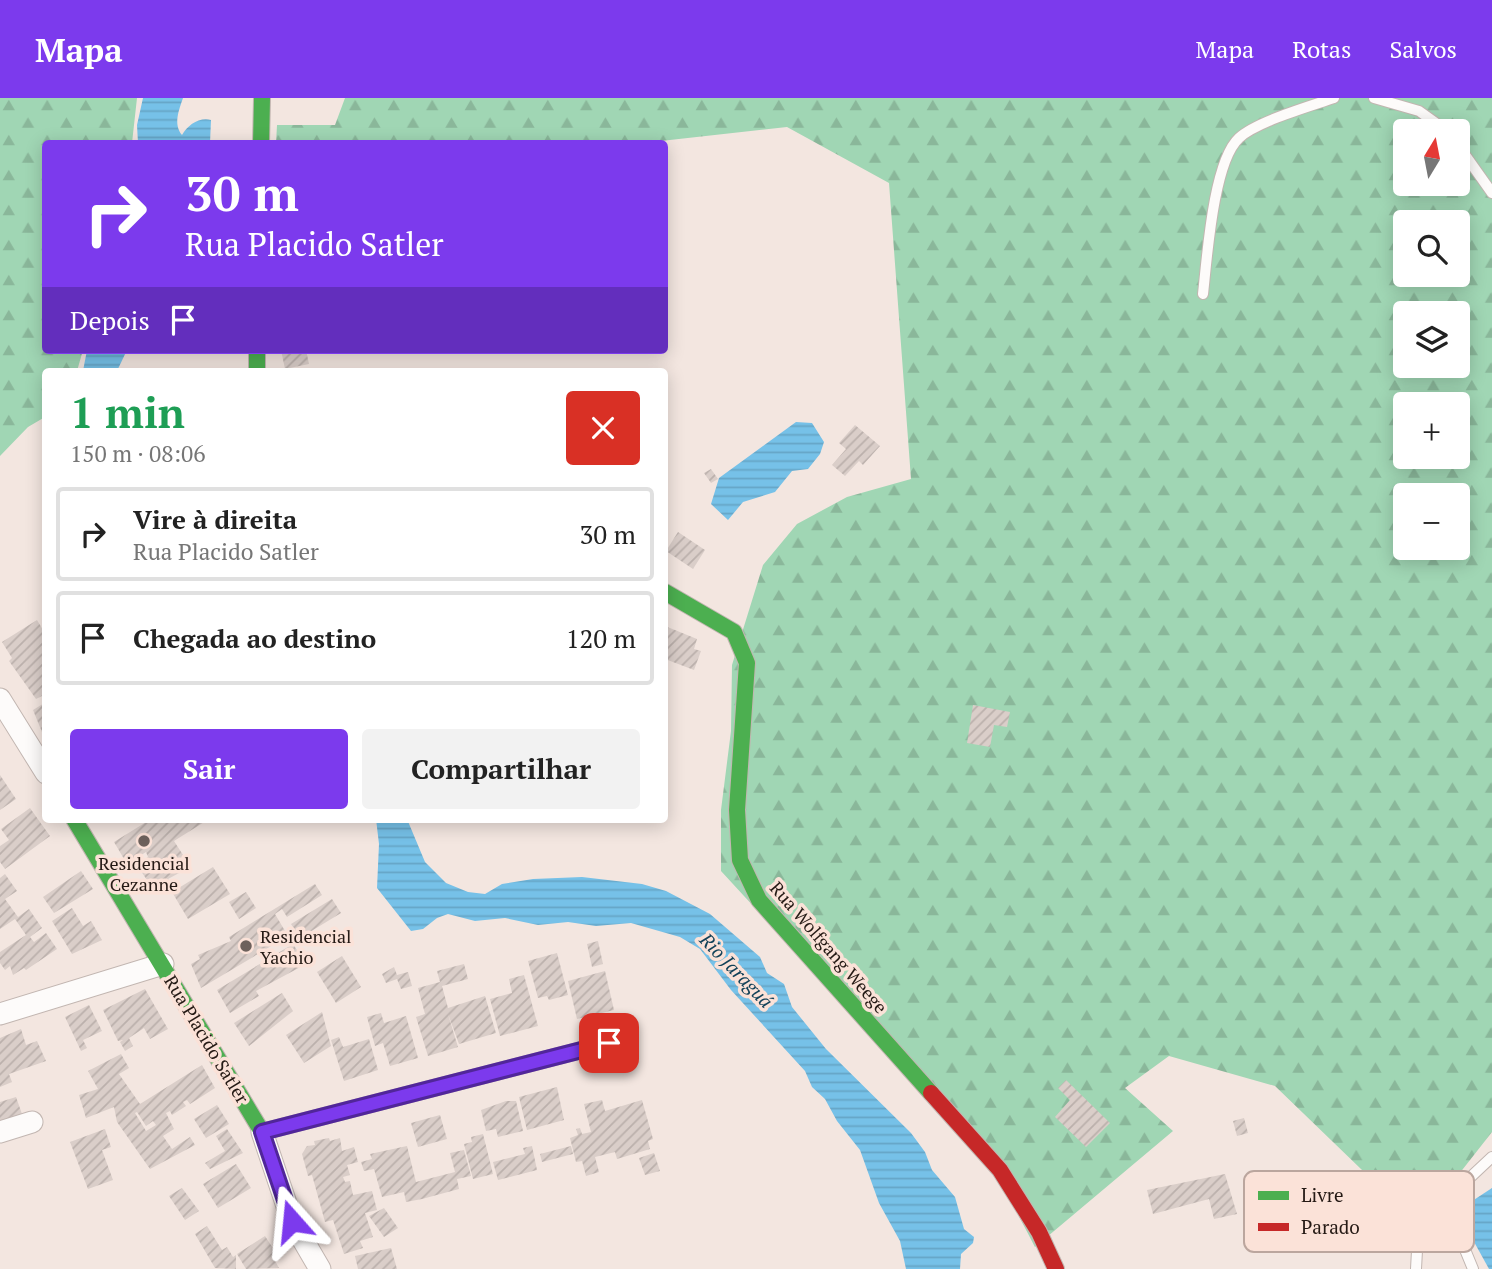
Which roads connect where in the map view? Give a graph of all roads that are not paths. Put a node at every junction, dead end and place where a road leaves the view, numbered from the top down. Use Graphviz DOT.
graph roads {
  1 [pos="261,98"];
  2 [pos="1334,98"];
  3 [pos="1374,98"];
  4 [pos="1430,119"];
  5 [pos="261,140"];
  6 [pos="1470,162"];
  7 [pos="1492,193"];
  8 [pos="1203,294"];
  9 [pos="668,594"];
  10 [pos="0,699"];
  11 [pos="42,767"];
  12 [pos="76,823"];
  13 [pos="163,964"];
  14 [pos="0,1014"];
  15 [pos="609,1043"];
  16 [pos="32,1122"];
  17 [pos="0,1132"];
  18 [pos="262,1132"];
  19 [pos="1492,1157"];
  20 [pos="1474,1174"];
  21 [pos="1466,1252"];
  22 [pos="320,1269"];
  23 [pos="1056,1269"];
  24 [pos="1473,1269"];
  1 -- 5 [label="street"];
  2 -- 8 [label="lane"];
  3 -- 4 [label="lane"];
  6 -- 7 [label="lane"];
  9 -- 23 [label="street, Rua Wolfgang Weege"];
  10 -- 11 [label="street"];
  12 -- 13 [label="street, Rua Placido Satler"];
  13 -- 14 [label="street"];
  13 -- 18 [label="street, Rua Placido Satler"];
  15 -- 18 [label="street"];
  16 -- 17 [label="street"];
  18 -- 22 [label="street"];
  19 -- 20 [label="lane"];
  21 -- 24 [label="lane"];
}
